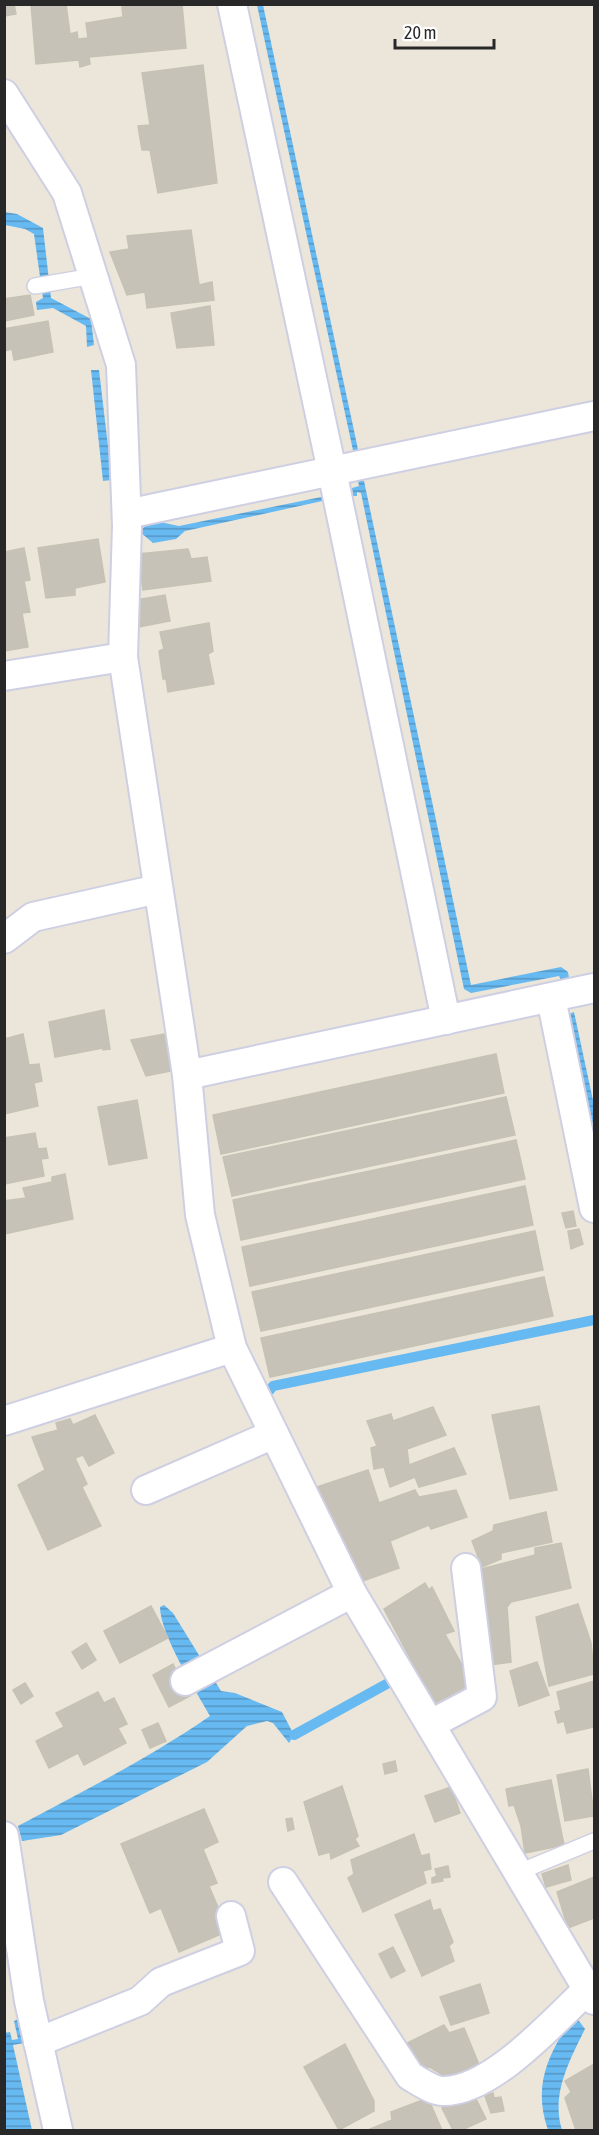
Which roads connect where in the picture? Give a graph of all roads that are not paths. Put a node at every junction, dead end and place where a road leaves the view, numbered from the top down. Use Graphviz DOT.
graph roads {
  1 [pos="232,4"];
  2 [pos="4,94"];
  3 [pos="93,276"];
  4 [pos="35,286"];
  5 [pos="594,416"];
  6 [pos="332,471"];
  7 [pos="127,514"];
  8 [pos="123,657"];
  9 [pos="4,676"];
  10 [pos="158,889"];
  11 [pos="4,939"];
  12 [pos="594,988"];
  13 [pos="551,998"];
  14 [pos="446,1020"];
  15 [pos="187,1076"];
  16 [pos="594,1208"];
  17 [pos="232,1348"];
  18 [pos="4,1421"];
  19 [pos="274,1434"];
  20 [pos="146,1490"];
  21 [pos="466,1568"];
  22 [pos="352,1593"];
  23 [pos="185,1681"];
  24 [pos="431,1724"];
  25 [pos="4,1836"];
  26 [pos="594,1841"];
  27 [pos="519,1872"];
  28 [pos="283,1882"];
  29 [pos="231,1916"];
  30 [pos="591,1995"];
  31 [pos="17,2003"];
  32 [pos="38,2042"];
  33 [pos="58,2130"];
  1 -- 6 [label="street"];
  2 -- 3 [label="street"];
  3 -- 4 [label="lane"];
  3 -- 7 [label="street"];
  5 -- 6 [label="street"];
  6 -- 7 [label="street"];
  6 -- 14 [label="street"];
  7 -- 8 [label="street"];
  8 -- 9 [label="street"];
  8 -- 10 [label="street"];
  10 -- 11 [label="street"];
  10 -- 15 [label="street"];
  12 -- 13 [label="street"];
  13 -- 14 [label="street"];
  13 -- 16 [label="street"];
  14 -- 15 [label="street"];
  15 -- 17 [label="street"];
  17 -- 18 [label="street"];
  17 -- 19 [label="street"];
  19 -- 20 [label="street"];
  19 -- 22 [label="street"];
  21 -- 24 [label="street"];
  22 -- 23 [label="street"];
  22 -- 24 [label="street"];
  24 -- 27 [label="street"];
  25 -- 31 [label="street"];
  26 -- 27 [label="lane"];
  27 -- 30 [label="street"];
  28 -- 30 [label="street"];
  29 -- 32 [label="street"];
  31 -- 32 [label="street"];
  32 -- 33 [label="street"];
}
